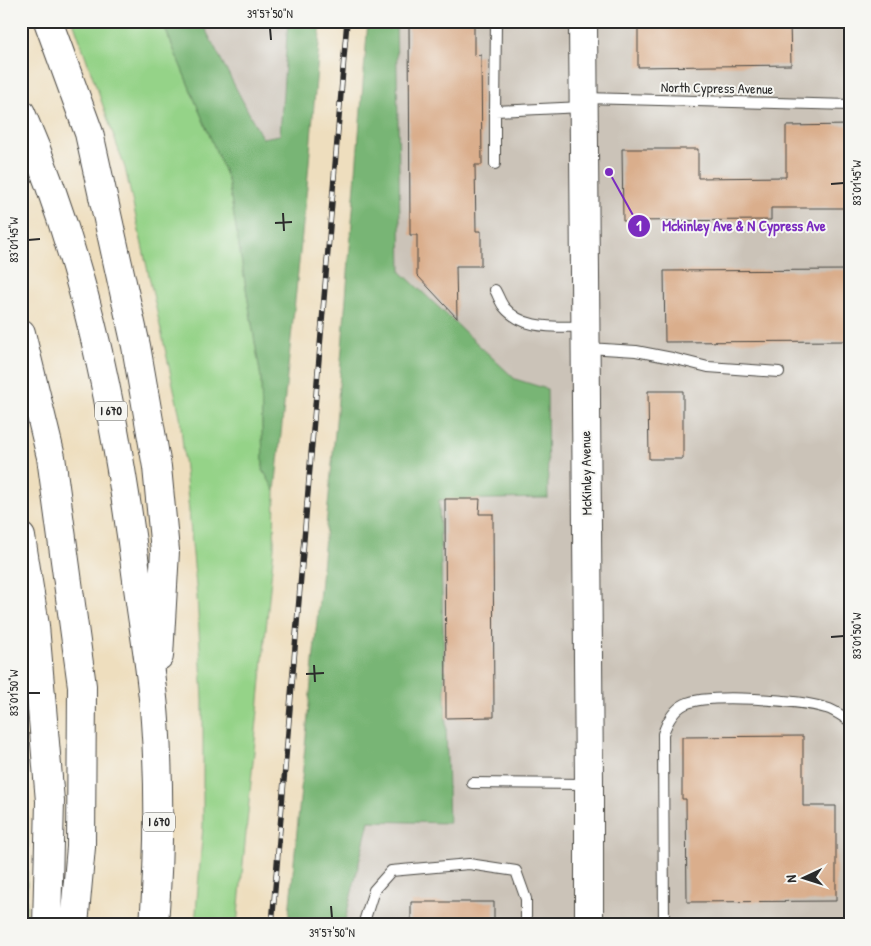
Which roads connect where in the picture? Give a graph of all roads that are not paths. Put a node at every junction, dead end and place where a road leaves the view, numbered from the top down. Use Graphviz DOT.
graph roads {
  1 [pos="48,21"];
  2 [pos="496,21"];
  3 [pos="583,21"];
  4 [pos="584,103"];
  5 [pos="850,105"];
  6 [pos="495,111"];
  7 [pos="21,113"];
  8 [pos="495,164"];
  9 [pos="495,290"];
  10 [pos="21,333"];
  11 [pos="585,338"];
  12 [pos="780,372"];
  13 [pos="21,537"];
  14 [pos="155,720"];
  15 [pos="850,721"];
  16 [pos="472,783"];
  17 [pos="589,784"];
  18 [pos="47,925"];
  19 [pos="74,925"];
  20 [pos="154,925"];
  21 [pos="363,925"];
  22 [pos="526,925"];
  23 [pos="589,925"];
  24 [pos="664,925"];
  1 -- 14 [label="main road"];
  2 -- 6 [label="lane"];
  3 -- 4 [label="main road, McKinley Avenue"];
  4 -- 5 [label="lane, North Cypress Avenue"];
  4 -- 6 [label="lane, North Cypress Avenue"];
  4 -- 11 [label="main road, McKinley Avenue"];
  6 -- 8 [label="lane"];
  7 -- 14 [label="main road, I 670"];
  9 -- 11 [label="lane"];
  10 -- 19 [label="main road"];
  11 -- 12 [label="lane"];
  11 -- 17 [label="main road, McKinley Avenue"];
  13 -- 18 [label="main road"];
  14 -- 20 [label="main road, I 670"];
  15 -- 24 [label="lane"];
  16 -- 17 [label="lane"];
  17 -- 23 [label="main road, McKinley Avenue"];
  21 -- 22 [label="lane"];
}
